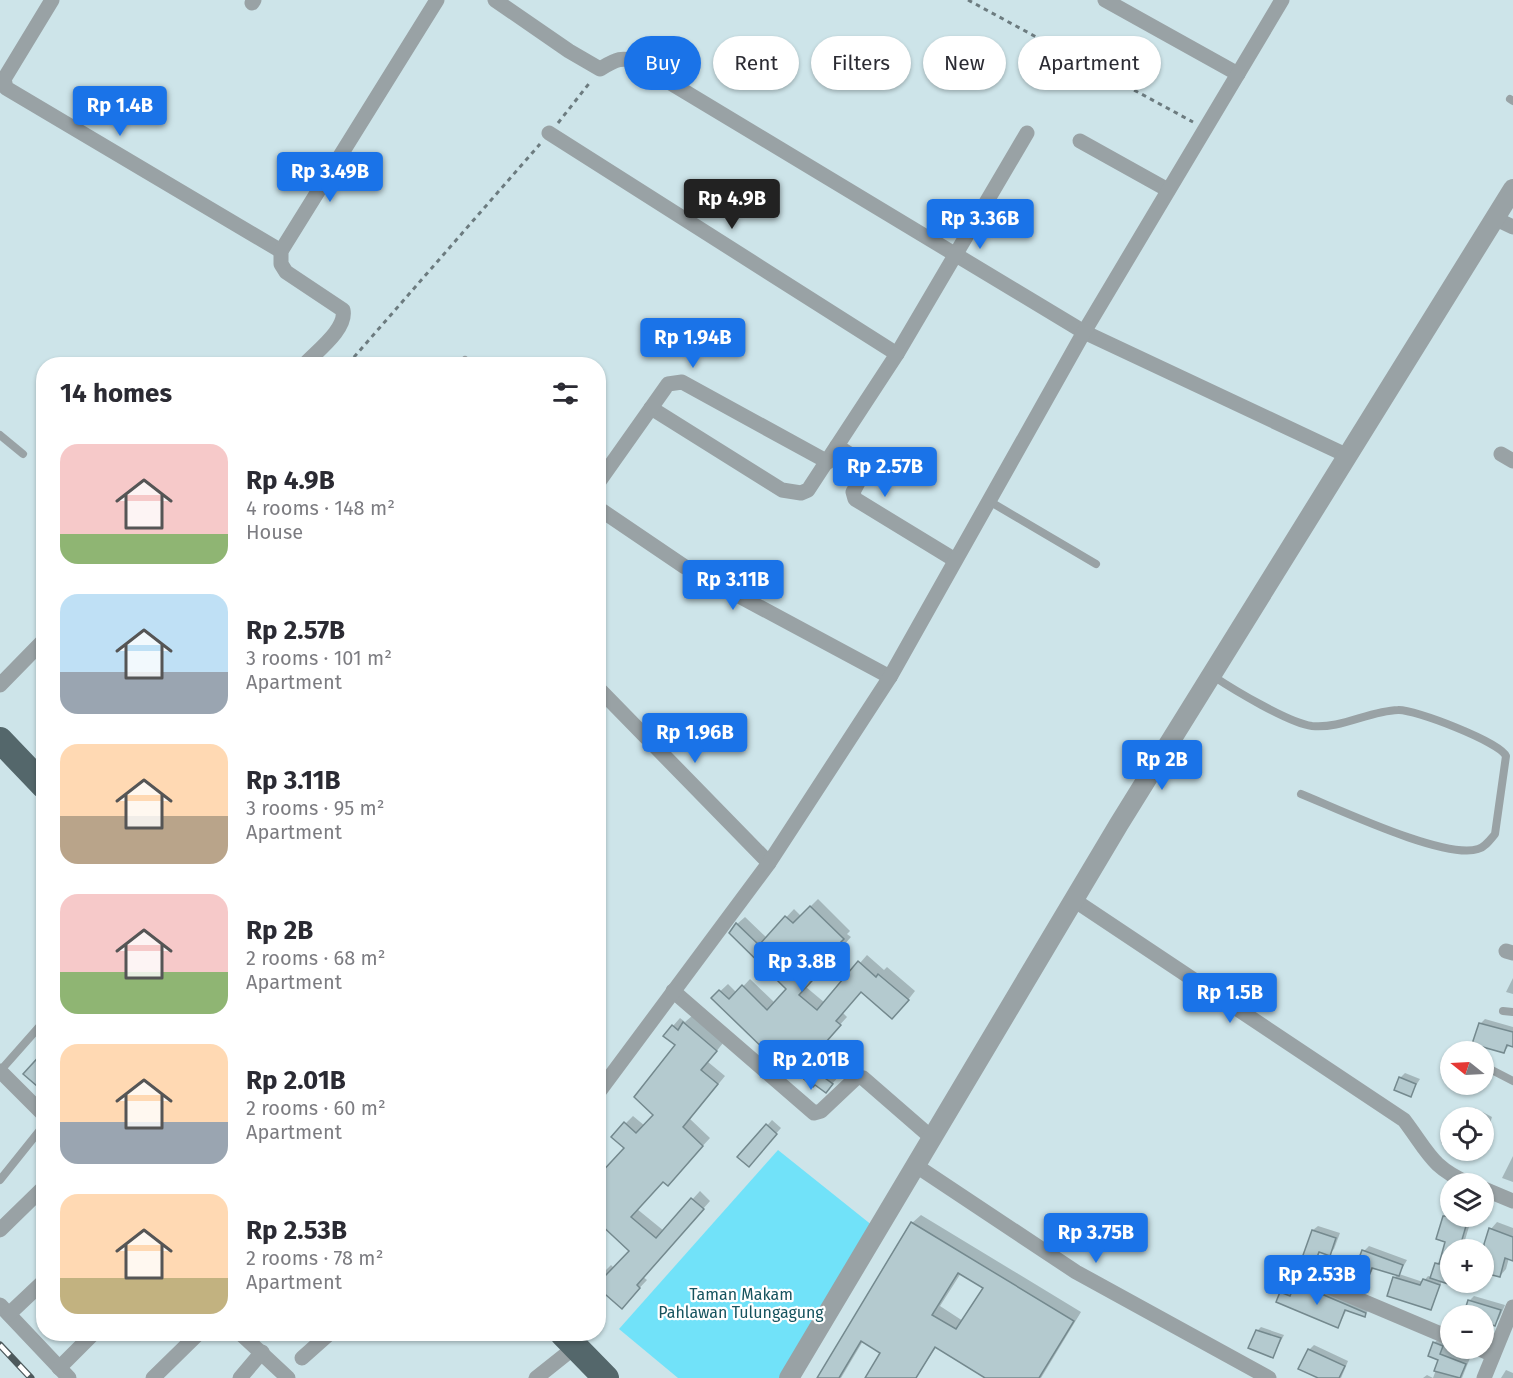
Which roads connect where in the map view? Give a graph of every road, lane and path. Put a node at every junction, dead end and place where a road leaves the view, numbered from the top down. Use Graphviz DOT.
graph roads {
  1 [pos="52,0"];
  2 [pos="437,0"];
  3 [pos="495,0"];
  4 [pos="968,0"];
  5 [pos="1106,0"];
  6 [pos="1282,0"];
  7 [pos="600,69"];
  8 [pos="1238,74"];
  9 [pos="2,78"];
  10 [pos="1205,128"];
  11 [pos="549,133"];
  12 [pos="1028,133"];
  13 [pos="1080,141"];
  14 [pos="1513,189"];
  15 [pos="1168,190"];
  16 [pos="1494,218"];
  17 [pos="1513,226"];
  18 [pos="281,251"];
  19 [pos="955,254"];
  20 [pos="1084,332"];
  21 [pos="897,354"];
  22 [pos="312,357"];
  23 [pos="354,357"];
  24 [pos="651,408"];
  25 [pos="0,435"];
  26 [pos="837,446"];
  27 [pos="23,454"];
  28 [pos="1348,456"];
  29 [pos="828,462"];
  30 [pos="606,470"];
  31 [pos="989,501"];
  32 [pos="606,513"];
  33 [pos="956,560"];
  34 [pos="1096,564"];
  35 [pos="36,647"];
  36 [pos="1212,675"];
  37 [pos="890,677"];
  38 [pos="0,685"];
  39 [pos="606,696"];
  40 [pos="0,740"];
  41 [pos="36,778"];
  42 [pos="1301,794"];
  43 [pos="769,863"];
  44 [pos="1074,900"];
  45 [pos="673,992"];
  46 [pos="1503,1011"];
  47 [pos="1513,1012"];
  48 [pos="36,1030"];
  49 [pos="0,1071"];
  50 [pos="1494,1071"];
  51 [pos="1513,1081"];
  52 [pos="606,1082"];
  53 [pos="36,1107"];
  54 [pos="36,1135"];
  55 [pos="932,1138"];
  56 [pos="915,1165"];
  57 [pos="1445,1173"];
  58 [pos="0,1180"];
  59 [pos="1494,1193"];
  60 [pos="36,1195"];
  61 [pos="1513,1201"];
  62 [pos="0,1230"];
  63 [pos="1282,1267"];
  64 [pos="36,1287"];
  65 [pos="1513,1307"];
  66 [pos="4,1310"];
  67 [pos="1440,1334"];
  68 [pos="88,1341"];
  69 [pos="191,1341"];
  70 [pos="249,1341"];
  71 [pos="321,1341"];
  72 [pos="568,1341"];
  73 [pos="570,1341"];
  74 [pos="262,1352"];
  75 [pos="1494,1354"];
  76 [pos="302,1358"];
  77 [pos="1492,1359"];
  78 [pos="64,1373"];
  79 [pos="153,1378"];
  80 [pos="240,1378"];
  81 [pos="288,1378"];
  82 [pos="536,1378"];
  83 [pos="606,1378"];
  84 [pos="789,1378"];
  85 [pos="1269,1378"];
  86 [pos="1484,1378"];
  1 -- 9 [label="street"];
  2 -- 18 [label="street"];
  3 -- 7 [label="street"];
  4 -- 10 [label="path"];
  5 -- 8 [label="street"];
  6 -- 8 [label="street"];
  7 -- 11 [label="path"];
  7 -- 19 [label="street"];
  8 -- 10 [label="street"];
  9 -- 18 [label="street"];
  10 -- 15 [label="street"];
  11 -- 21 [label="street"];
  11 -- 23 [label="path"];
  12 -- 19 [label="street"];
  13 -- 15 [label="street"];
  14 -- 16 [label="street"];
  15 -- 20 [label="street"];
  16 -- 17 [label="street"];
  16 -- 28 [label="street"];
  18 -- 22 [label="street"];
  19 -- 20 [label="street"];
  19 -- 21 [label="street"];
  20 -- 28 [label="street"];
  20 -- 31 [label="street"];
  21 -- 26 [label="street"];
  24 -- 29 [label="street"];
  24 -- 29 [label="street"];
  24 -- 30 [label="street"];
  25 -- 27 [label="lane"];
  26 -- 29 [label="street"];
  26 -- 33 [label="street"];
  28 -- 36 [label="street"];
  31 -- 33 [label="street"];
  31 -- 34 [label="lane"];
  32 -- 37 [label="street"];
  33 -- 37 [label="street"];
  35 -- 38 [label="street"];
  36 -- 42 [label="lane"];
  36 -- 44 [label="street"];
  37 -- 43 [label="street"];
  39 -- 43 [label="street"];
  40 -- 41 [label="highway"];
  43 -- 45 [label="street"];
  44 -- 55 [label="street"];
  44 -- 57 [label="street"];
  45 -- 52 [label="street"];
  45 -- 55 [label="street"];
  46 -- 47 [label="lane"];
  48 -- 49 [label="lane"];
  49 -- 53 [label="street"];
  50 -- 51 [label="lane"];
  54 -- 58 [label="lane"];
  55 -- 56 [label="street"];
  56 -- 84 [label="street"];
  56 -- 85 [label="street"];
  59 -- 61 [label="street"];
  60 -- 62 [label="street"];
  63 -- 67 [label="street"];
  64 -- 66 [label="street"];
  65 -- 75 [label="street"];
  66 -- 78 [label="street"];
  68 -- 78 [label="street"];
  69 -- 79 [label="street"];
  70 -- 74 [label="street"];
  71 -- 76 [label="street"];
  72 -- 82 [label="street"];
  73 -- 83 [label="highway"];
  74 -- 80 [label="street"];
  74 -- 81 [label="street"];
  77 -- 86 [label="street"];
}
